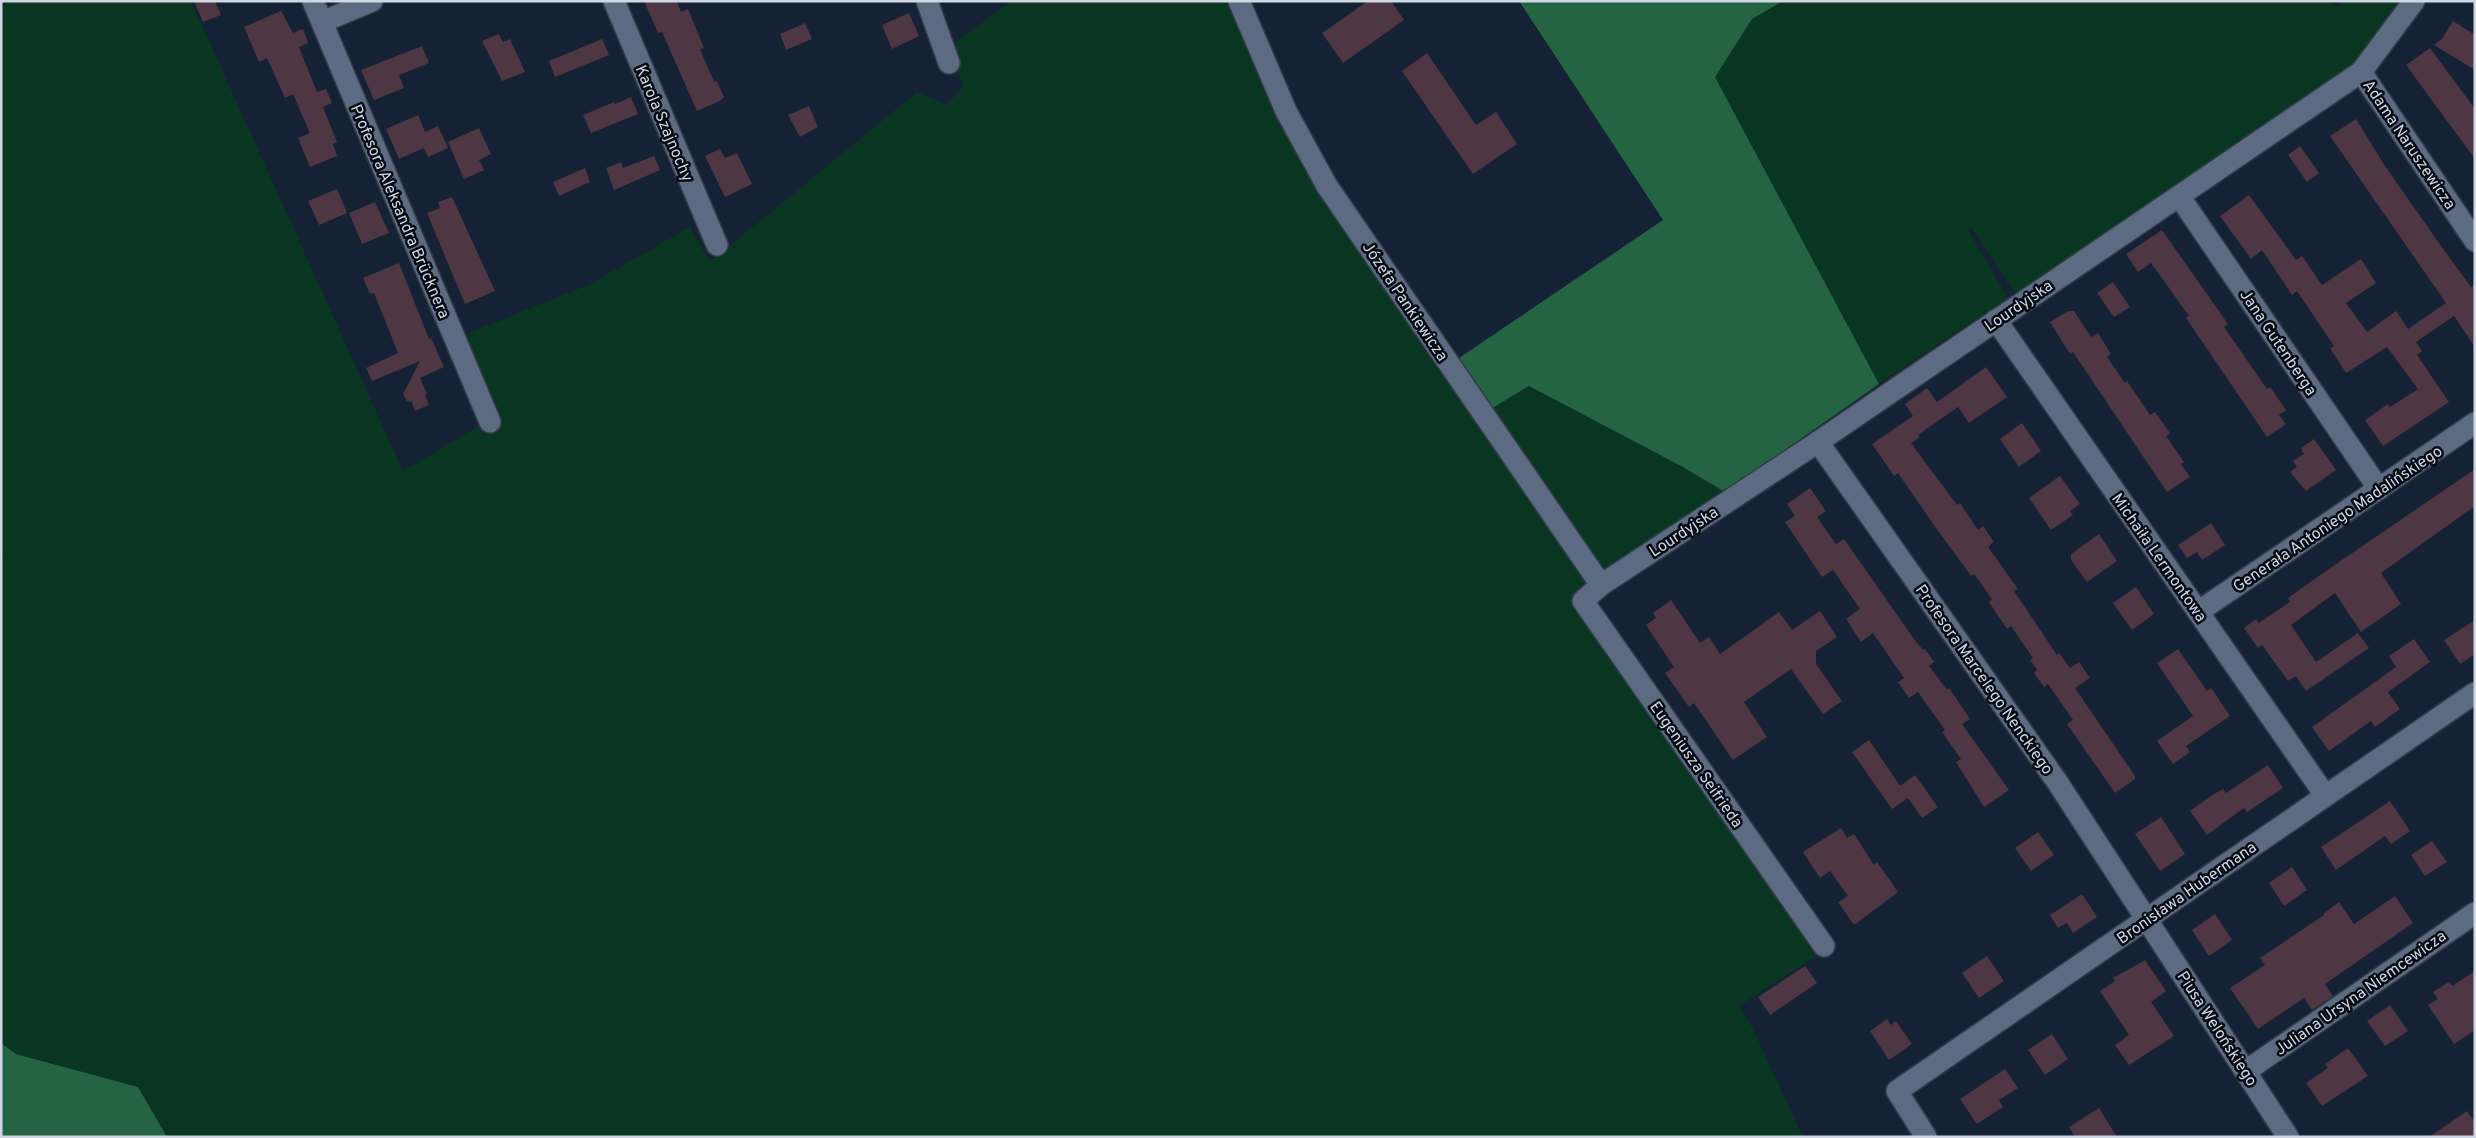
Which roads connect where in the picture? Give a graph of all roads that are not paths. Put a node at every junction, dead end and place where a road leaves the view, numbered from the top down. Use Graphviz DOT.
graph roads {
  1 [pos="313,1"];
  2 [pos="372,1"];
  3 [pos="614,1"];
  4 [pos="927,1"];
  5 [pos="1239,1"];
  6 [pos="2414,1"];
  7 [pos="322,22"];
  8 [pos="949,63"];
  9 [pos="2362,72"];
  10 [pos="2179,196"];
  11 [pos="2475,241"];
  12 [pos="717,245"];
  13 [pos="1996,320"];
  14 [pos="490,422"];
  15 [pos="2475,423"];
  16 [pos="1818,442"];
  17 [pos="2379,489"];
  18 [pos="1601,585"];
  19 [pos="2198,612"];
  20 [pos="2475,693"];
  21 [pos="2325,795"];
  22 [pos="2475,912"];
  23 [pos="2148,919"];
  24 [pos="1824,946"];
  25 [pos="2246,1071"];
  26 [pos="1926,1137"];
  27 [pos="2288,1137"];
  1 -- 7 [label="street, Profesora Aleksandra Brücknera"];
  2 -- 7 [label="street"];
  3 -- 12 [label="street, Karola Szajnochy"];
  4 -- 8 [label="street"];
  5 -- 18 [label="street, Józefa Pankiewicza"];
  6 -- 9 [label="street, Lourdyjska"];
  7 -- 14 [label="street, Profesora Aleksandra Brücknera"];
  9 -- 10 [label="street, Lourdyjska"];
  9 -- 11 [label="street, Adama Naruszewicza"];
  10 -- 13 [label="street, Lourdyjska"];
  10 -- 17 [label="street, Jana Gutenberga"];
  13 -- 16 [label="street, Lourdyjska"];
  13 -- 19 [label="street, Michaiła Lermontowa"];
  15 -- 17 [label="street, Generała Antoniego Madalińskiego"];
  16 -- 18 [label="street, Lourdyjska"];
  16 -- 23 [label="street, Profesora Marcelego Nenckiego"];
  17 -- 19 [label="street, Generała Antoniego Madalińskiego"];
  18 -- 24 [label="street, Eugeniusza Seifrieda"];
  19 -- 21 [label="street, Michaiła Lermontowa"];
  20 -- 21 [label="street, Bronisława Hubermana"];
  21 -- 23 [label="street, Bronisława Hubermana"];
  22 -- 25 [label="street, Juliana Ursyna Niemcewicza"];
  23 -- 25 [label="street, Piusa Welońskiego"];
  23 -- 26 [label="street, Bronisława Hubermana"];
  25 -- 27 [label="street, Piusa Welońskiego"];
}
